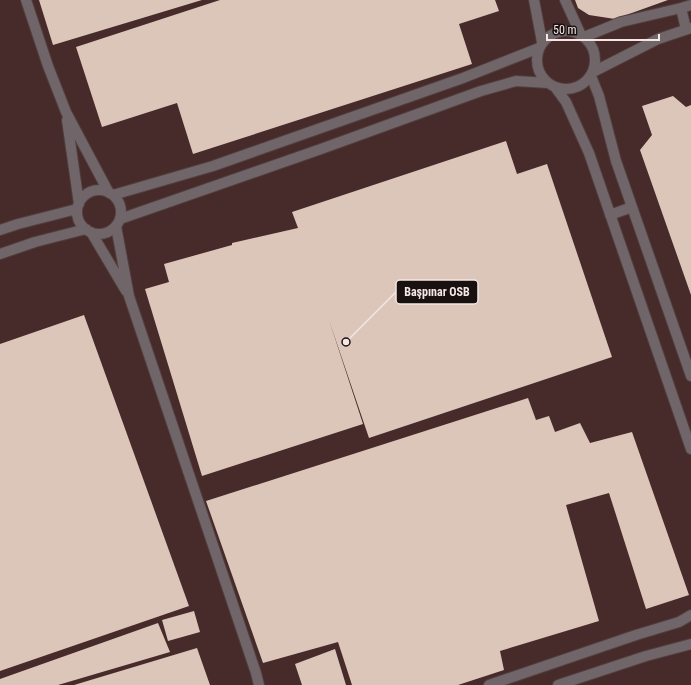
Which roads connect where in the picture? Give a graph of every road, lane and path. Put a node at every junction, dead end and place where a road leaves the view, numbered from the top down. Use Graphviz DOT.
graph roads {
  1 [pos="26,0"];
  2 [pos="534,0"];
  3 [pos="565,0"];
  4 [pos="691,4"];
  5 [pos="681,8"];
  6 [pos="689,28"];
  7 [pos="582,35"];
  8 [pos="541,45"];
  9 [pos="592,74"];
  10 [pos="551,85"];
  11 [pos="393,103"];
  12 [pos="66,112"];
  13 [pos="399,121"];
  14 [pos="111,194"];
  15 [pos="78,207"];
  16 [pos="632,207"];
  17 [pos="610,215"];
  18 [pos="118,222"];
  19 [pos="0,230"];
  20 [pos="88,231"];
  21 [pos="0,254"];
  22 [pos="129,296"];
  23 [pos="691,376"];
  24 [pos="691,449"];
  25 [pos="691,615"];
  26 [pos="691,644"];
  27 [pos="256,673"];
  28 [pos="259,685"];
  29 [pos="264,685"];
  30 [pos="489,685"];
  31 [pos="558,685"];
  1 -- 12 [label="street"];
  2 -- 8 [label="street"];
  3 -- 7 [label="street"];
  4 -- 5 [label="street"];
  5 -- 6 [label="street"];
  5 -- 7 [label="street"];
  6 -- 9 [label="street"];
  7 -- 8 [label="street"];
  7 -- 9 [label="street"];
  8 -- 10 [label="street"];
  8 -- 11 [label="street"];
  9 -- 10 [label="street"];
  9 -- 16 [label="street"];
  10 -- 13 [label="street"];
  10 -- 17 [label="street"];
  11 -- 13 [label="street"];
  11 -- 14 [label="street"];
  12 -- 14 [label="street"];
  12 -- 15 [label="street"];
  13 -- 18 [label="street"];
  14 -- 15 [label="street"];
  14 -- 18 [label="street"];
  15 -- 19 [label="street"];
  15 -- 20 [label="street"];
  16 -- 17 [label="street"];
  16 -- 23 [label="street"];
  17 -- 24 [label="street"];
  18 -- 20 [label="street"];
  18 -- 22 [label="street"];
  20 -- 21 [label="street"];
  20 -- 22 [label="street"];
  22 -- 27 [label="street"];
  25 -- 30 [label="street"];
  26 -- 31 [label="street"];
  27 -- 28 [label="street"];
  27 -- 29 [label="street"];
}
